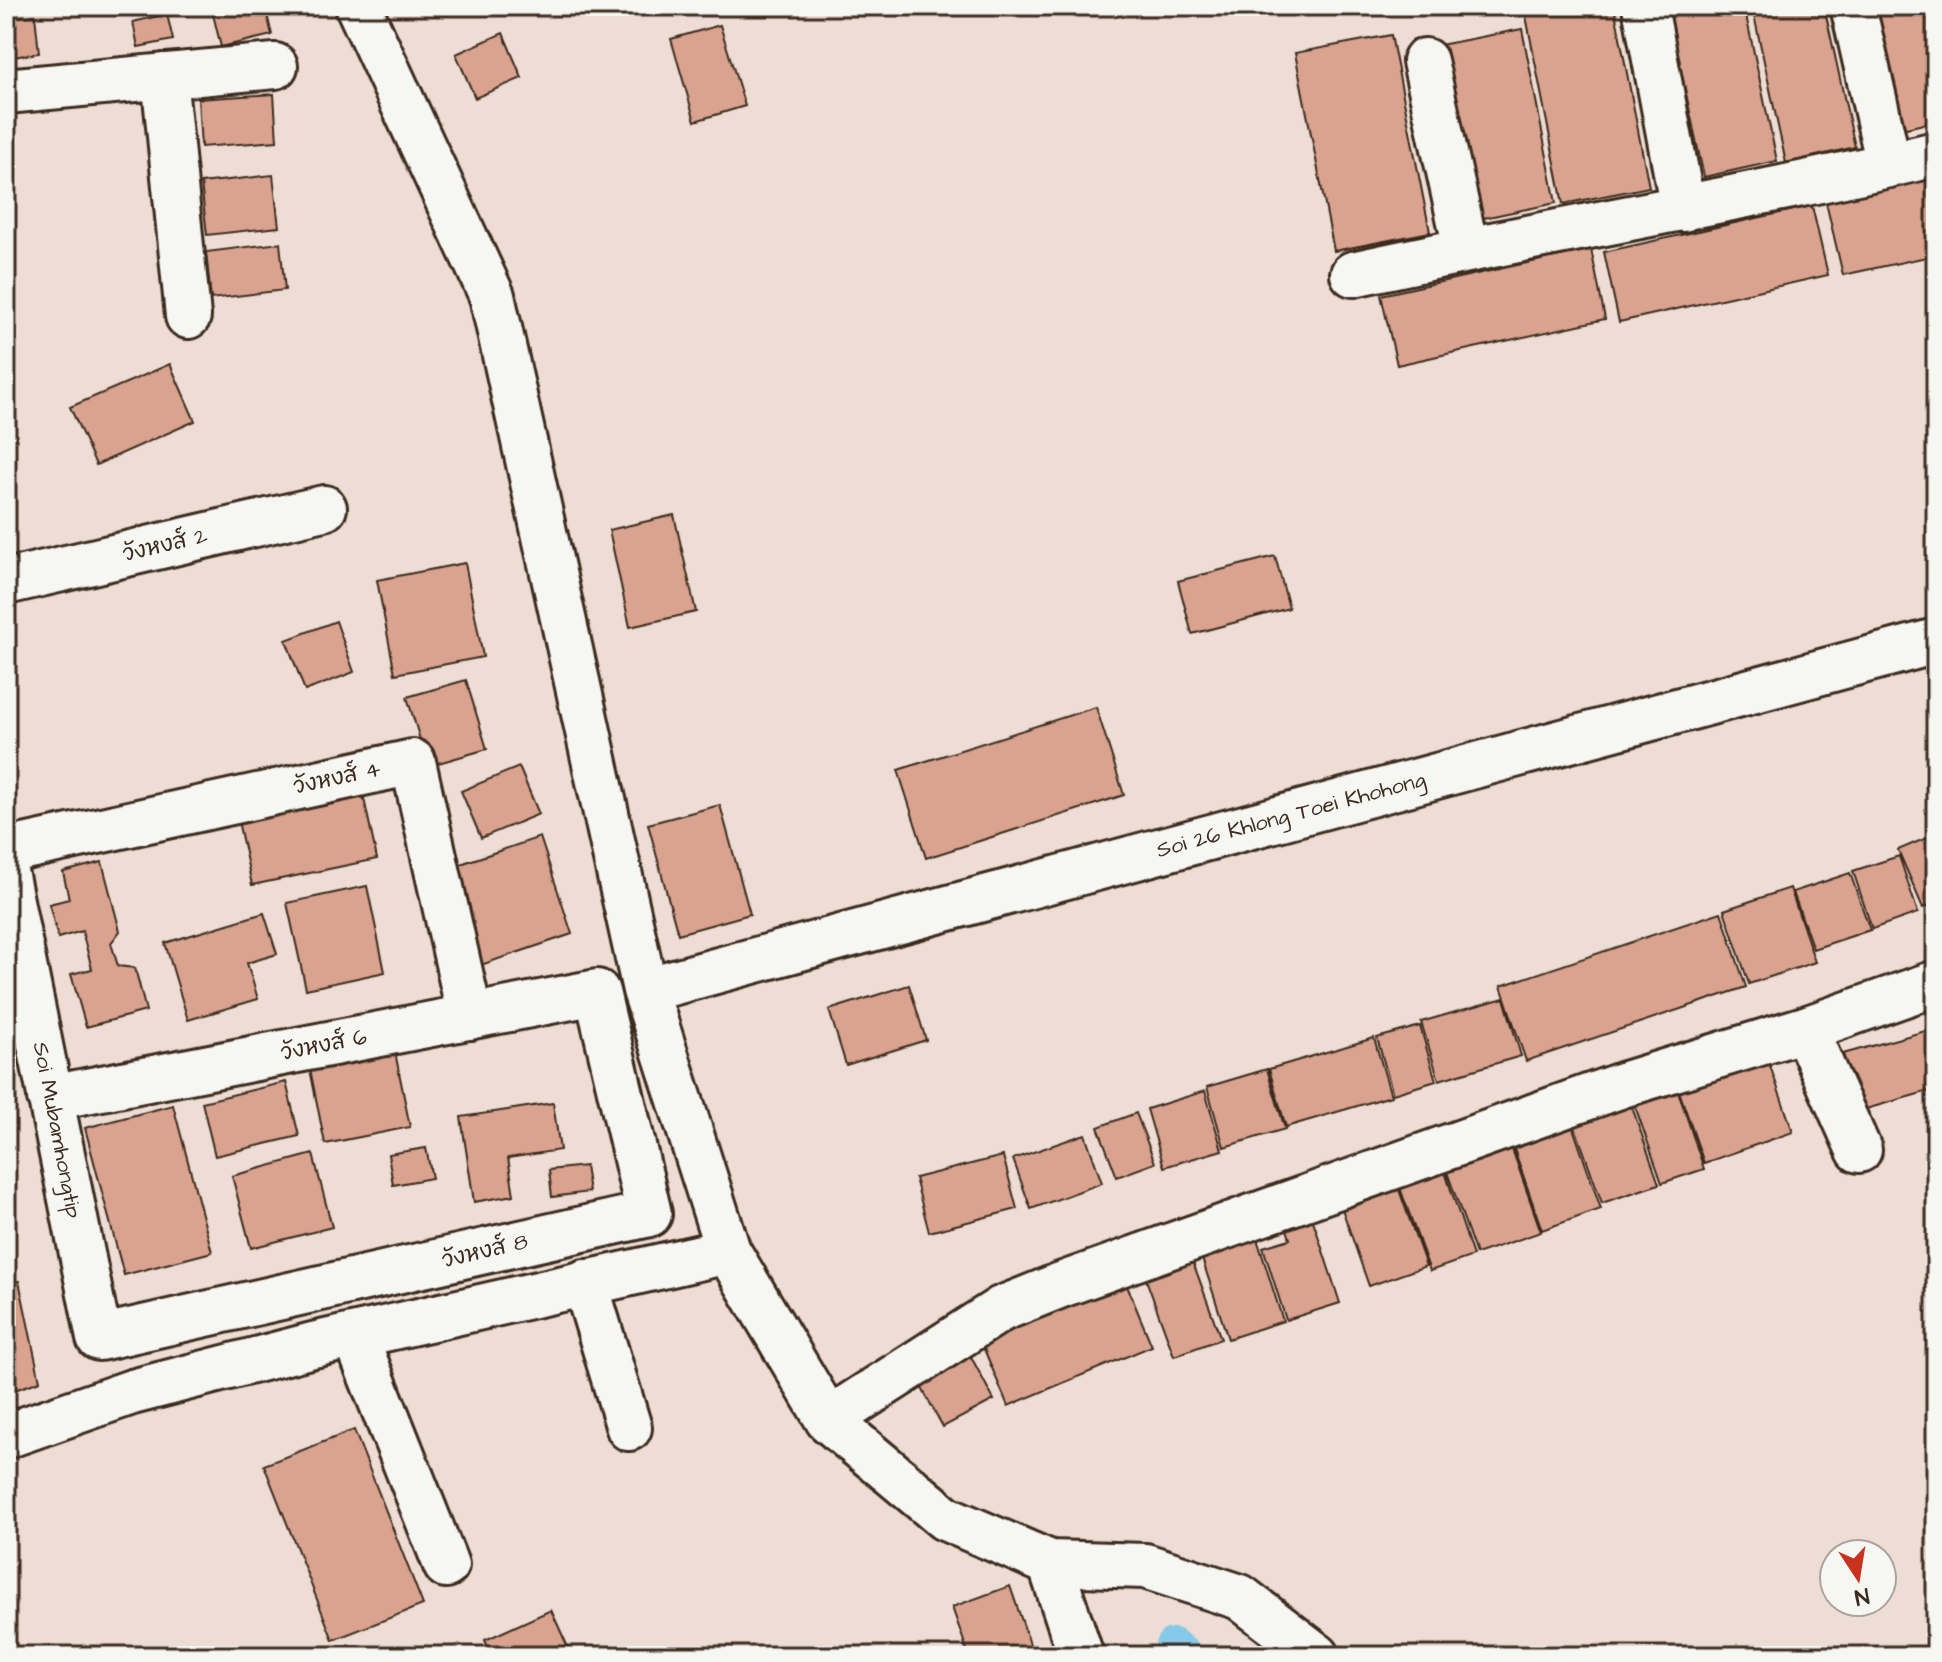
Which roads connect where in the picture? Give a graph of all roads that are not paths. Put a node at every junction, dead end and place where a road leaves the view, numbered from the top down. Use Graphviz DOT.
graph roads {
  1 [pos="358,6"];
  2 [pos="1645,6"];
  3 [pos="1853,6"];
  4 [pos="1425,61"];
  5 [pos="275,66"];
  6 [pos="164,76"];
  7 [pos="6,91"];
  8 [pos="1936,154"];
  9 [pos="1889,165"];
  10 [pos="1683,209"];
  11 [pos="1466,249"];
  12 [pos="1353,274"];
  13 [pos="188,316"];
  14 [pos="324,508"];
  15 [pos="6,582"];
  16 [pos="1936,641"];
  17 [pos="6,851"];
  18 [pos="6,876"];
  19 [pos="1936,983"];
  20 [pos="645,990"];
  21 [pos="597,992"];
  22 [pos="20,1015"];
  23 [pos="470,1017"];
  24 [pos="1805,1029"];
  25 [pos="50,1098"];
  26 [pos="1859,1150"];
  27 [pos="728,1251"];
  28 [pos="585,1282"];
  29 [pos="355,1336"];
  30 [pos="99,1338"];
  31 [pos="828,1420"];
  32 [pos="629,1428"];
  33 [pos="6,1436"];
  34 [pos="1050,1563"];
  35 [pos="446,1565"];
  36 [pos="1081,1656"];
  37 [pos="1317,1656"];
  1 -- 20 [label="street"];
  2 -- 10 [label="street"];
  3 -- 9 [label="street"];
  4 -- 11 [label="street"];
  5 -- 6 [label="street"];
  6 -- 7 [label="street"];
  6 -- 13 [label="street"];
  8 -- 9 [label="street"];
  9 -- 10 [label="street"];
  10 -- 11 [label="street"];
  11 -- 12 [label="street"];
  14 -- 15 [label="street, วังหงส์ 2"];
  16 -- 20 [label="street, Soi 26 Khlong Toei Khohong"];
  17 -- 23 [label="street, วังหงส์ 4"];
  18 -- 22 [label="street, Soi Mubamhongtip"];
  19 -- 24 [label="street"];
  20 -- 27 [label="street"];
  21 -- 23 [label="street, วังหงส์ 6"];
  21 -- 30 [label="street, วังหงส์ 8"];
  22 -- 25 [label="street, Soi Mubamhongtip"];
  23 -- 25 [label="street, วังหงส์ 6"];
  24 -- 26 [label="street"];
  24 -- 31 [label="street"];
  25 -- 30 [label="street, Soi Mubamhongtip"];
  27 -- 28 [label="street"];
  27 -- 31 [label="street"];
  28 -- 29 [label="street"];
  28 -- 32 [label="street"];
  29 -- 33 [label="street"];
  29 -- 35 [label="street"];
  31 -- 34 [label="street"];
  34 -- 36 [label="street"];
  34 -- 37 [label="street"];
}
